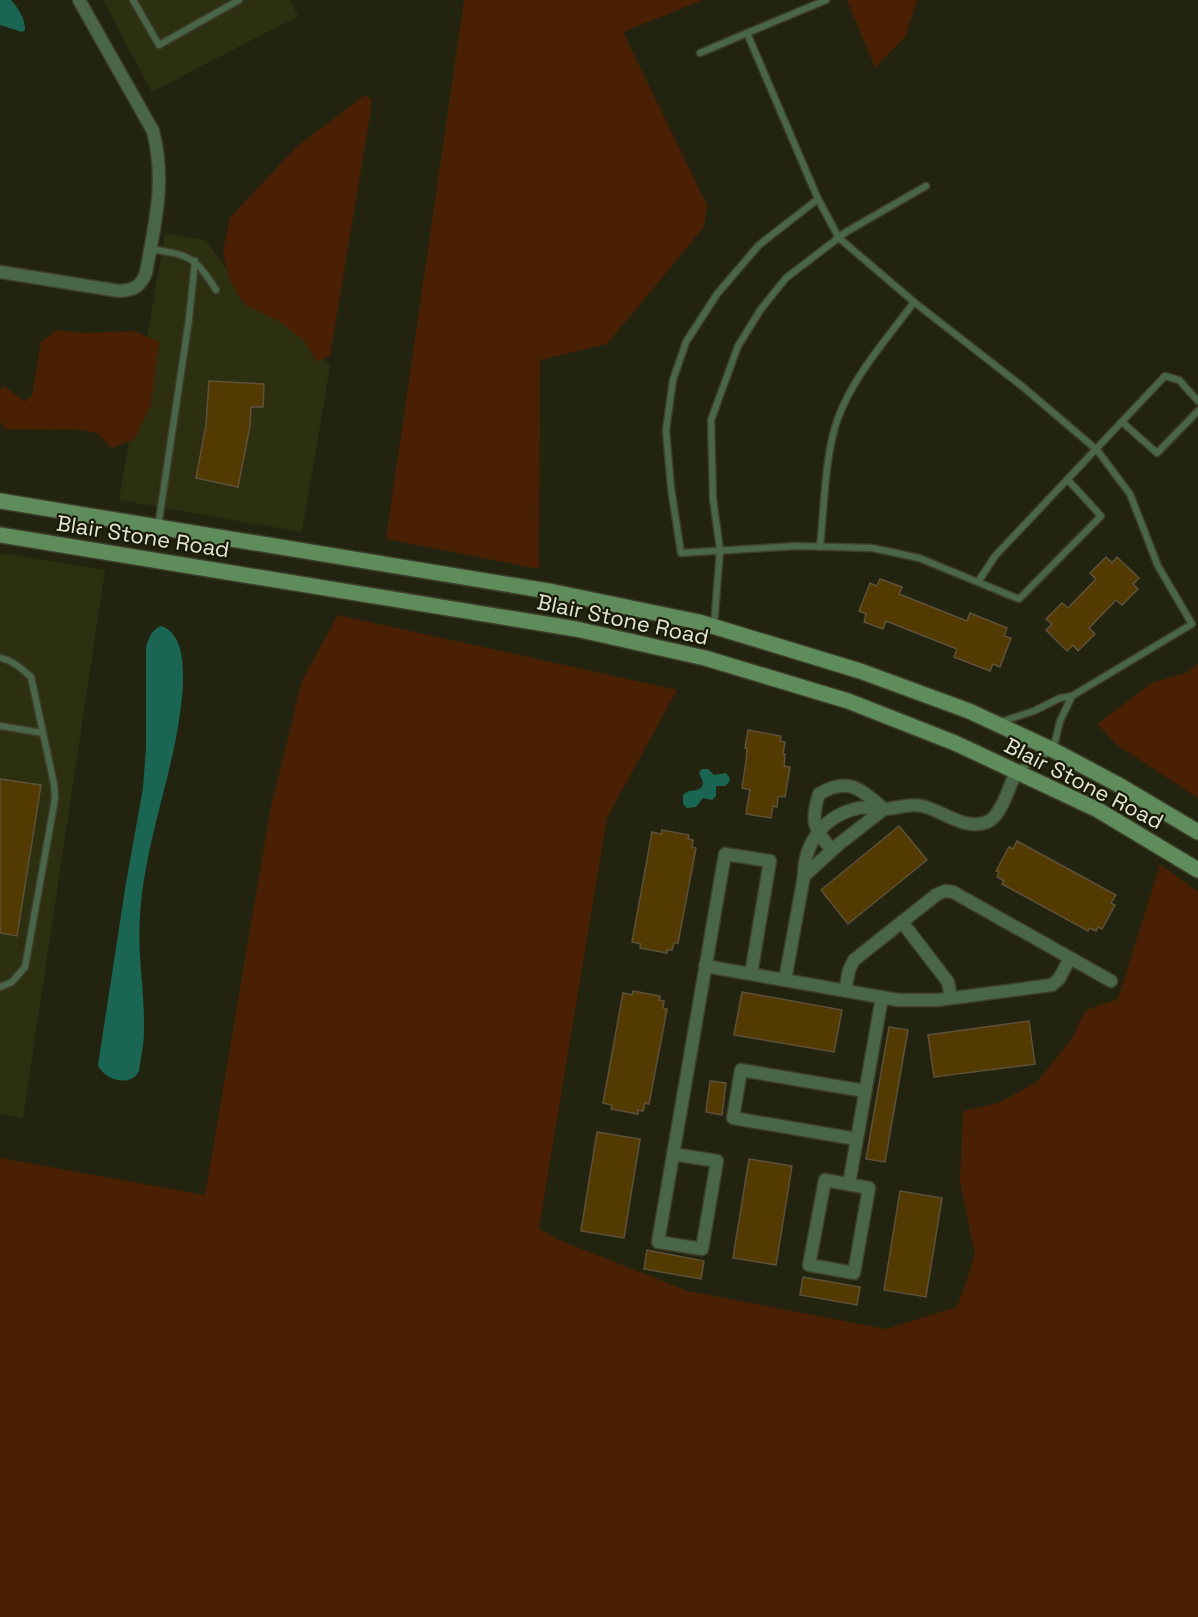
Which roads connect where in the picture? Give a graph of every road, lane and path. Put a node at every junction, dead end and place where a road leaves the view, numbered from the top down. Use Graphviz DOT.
graph roads {
  1 [pos="79,0"];
  2 [pos="133,0"];
  3 [pos="239,0"];
  4 [pos="826,0"];
  5 [pos="747,33"];
  6 [pos="700,53"];
  7 [pos="926,186"];
  8 [pos="818,199"];
  9 [pos="839,238"];
  10 [pos="150,249"];
  11 [pos="195,261"];
  12 [pos="0,272"];
  13 [pos="216,290"];
  14 [pos="914,302"];
  15 [pos="1198,401"];
  16 [pos="1198,411"];
  17 [pos="1122,423"];
  18 [pos="1097,450"];
  19 [pos="1068,480"];
  20 [pos="0,501"];
  21 [pos="158,528"];
  22 [pos="0,535"];
  23 [pos="820,547"];
  24 [pos="720,550"];
  25 [pos="978,582"];
  26 [pos="714,626"];
  27 [pos="0,658"];
  28 [pos="1072,696"];
  29 [pos="995,724"];
  30 [pos="0,726"];
  31 [pos="43,733"];
  32 [pos="1053,750"];
  33 [pos="1016,771"];
  34 [pos="884,809"];
  35 [pos="1198,832"];
  36 [pos="818,833"];
  37 [pos="832,850"];
  38 [pos="1198,870"];
  39 [pos="804,876"];
  40 [pos="902,922"];
  41 [pos="1070,958"];
  42 [pos="705,966"];
  43 [pos="751,974"];
  44 [pos="785,980"];
  45 [pos="1111,981"];
  46 [pos="0,987"];
  47 [pos="845,990"];
  48 [pos="882,997"];
  49 [pos="951,998"];
  50 [pos="865,1091"];
  51 [pos="856,1138"];
  52 [pos="673,1154"];
  53 [pos="849,1184"];
  1 -- 10 [label="street"];
  2 -- 3 [label="lane"];
  4 -- 5 [label="lane"];
  5 -- 6 [label="lane"];
  5 -- 8 [label="lane"];
  7 -- 9 [label="lane"];
  8 -- 9 [label="lane"];
  8 -- 24 [label="lane"];
  9 -- 14 [label="lane"];
  9 -- 24 [label="lane"];
  10 -- 11 [label="lane"];
  10 -- 12 [label="street"];
  11 -- 13 [label="lane"];
  11 -- 21 [label="lane"];
  14 -- 18 [label="lane"];
  14 -- 23 [label="lane"];
  15 -- 17 [label="lane"];
  16 -- 17 [label="lane"];
  17 -- 18 [label="lane"];
  18 -- 19 [label="lane"];
  18 -- 28 [label="lane"];
  19 -- 25 [label="lane"];
  19 -- 25 [label="lane"];
  20 -- 21 [label="main road, Blair Stone Road"];
  21 -- 26 [label="main road, Blair Stone Road"];
  22 -- 33 [label="main road, Blair Stone Road"];
  23 -- 24 [label="lane"];
  23 -- 25 [label="lane"];
  24 -- 26 [label="lane"];
  26 -- 29 [label="main road, Blair Stone Road"];
  27 -- 31 [label="lane"];
  28 -- 29 [label="lane"];
  28 -- 32 [label="lane"];
  29 -- 32 [label="main road, Blair Stone Road"];
  30 -- 31 [label="lane"];
  31 -- 46 [label="lane"];
  32 -- 33 [label="lane"];
  32 -- 35 [label="main road, Blair Stone Road"];
  33 -- 34 [label="street"];
  33 -- 38 [label="main road, Blair Stone Road"];
  34 -- 36 [label="street"];
  34 -- 36 [label="street"];
  34 -- 37 [label="street"];
  36 -- 37 [label="street"];
  36 -- 39 [label="street"];
  37 -- 39 [label="street"];
  39 -- 44 [label="street"];
  40 -- 41 [label="street"];
  40 -- 47 [label="street"];
  40 -- 49 [label="street"];
  41 -- 45 [label="street"];
  41 -- 49 [label="street"];
  42 -- 43 [label="street"];
  42 -- 43 [label="street"];
  42 -- 52 [label="street"];
  43 -- 44 [label="street"];
  44 -- 47 [label="street"];
  47 -- 48 [label="street"];
  48 -- 49 [label="street"];
  48 -- 50 [label="street"];
  50 -- 51 [label="street"];
  50 -- 51 [label="street"];
  51 -- 53 [label="street"];
  52 -- 52 [label="street"];
  53 -- 53 [label="street"];
}
